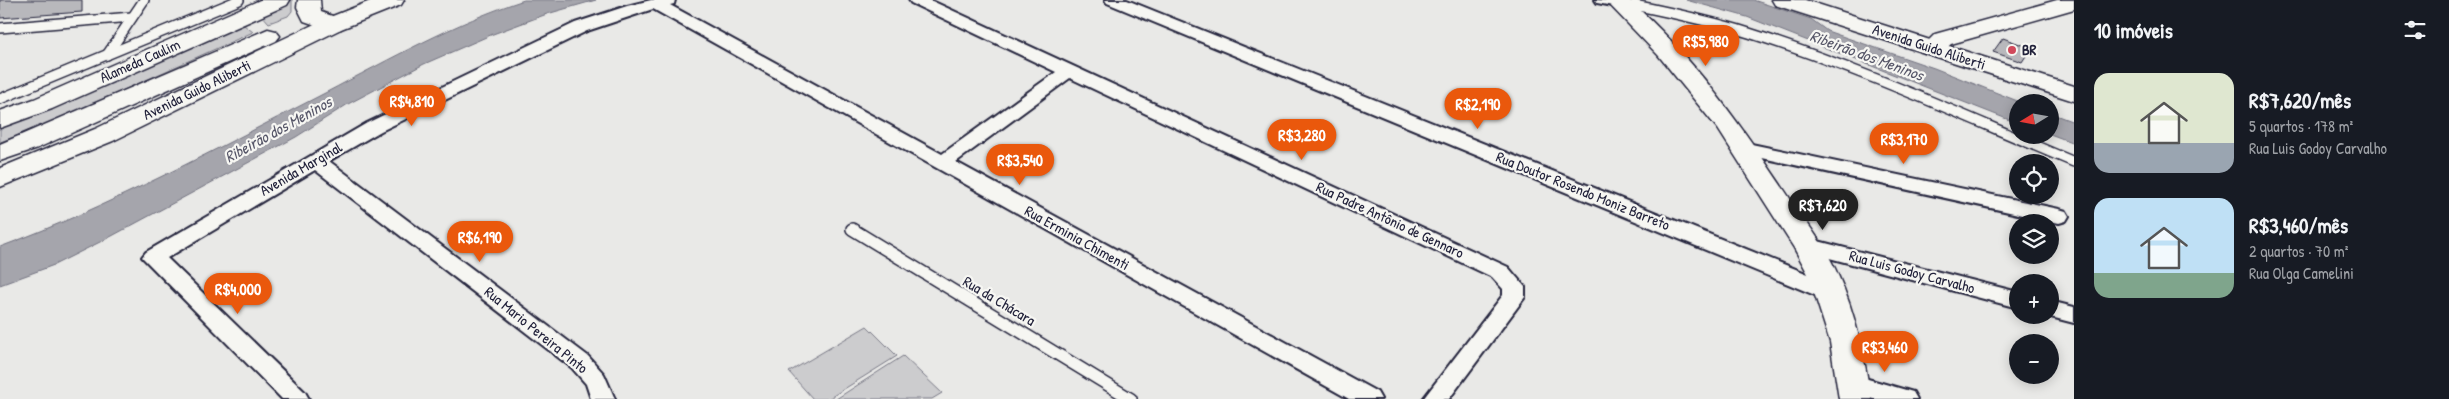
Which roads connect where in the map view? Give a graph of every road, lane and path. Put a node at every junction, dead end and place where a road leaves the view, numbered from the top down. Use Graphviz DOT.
graph roads {
  1 [pos="144,0"];
  2 [pos="239,0"];
  3 [pos="279,0"];
  4 [pos="344,0"];
  5 [pos="393,0"];
  6 [pos="675,0"];
  7 [pos="916,0"];
  8 [pos="1113,0"];
  9 [pos="1796,2"];
  10 [pos="2074,2"];
  11 [pos="655,4"];
  12 [pos="1622,4"];
  13 [pos="2045,10"];
  14 [pos="2074,10"];
  15 [pos="318,13"];
  16 [pos="132,17"];
  17 [pos="0,28"];
  18 [pos="1933,48"];
  19 [pos="107,55"];
  20 [pos="1069,71"];
  21 [pos="2074,94"];
  22 [pos="0,99"];
  23 [pos="0,120"];
  24 [pos="1742,148"];
  25 [pos="0,153"];
  26 [pos="316,160"];
  27 [pos="2074,162"];
  28 [pos="942,163"];
  29 [pos="0,178"];
  30 [pos="2050,214"];
  31 [pos="852,229"];
  32 [pos="1806,245"];
  33 [pos="1830,292"];
  34 [pos="2009,298"];
  35 [pos="2059,311"];
  36 [pos="2074,315"];
  37 [pos="1855,392"];
  38 [pos="297,399"];
  39 [pos="603,399"];
  40 [pos="1131,399"];
  41 [pos="1369,399"];
  42 [pos="1435,399"];
  43 [pos="1905,399"];
  1 -- 16 [label="lane"];
  2 -- 19 [label="lane"];
  3 -- 23 [label="main road, Alameda Caulim"];
  4 -- 15 [label="main road, Avenida Guido Aliberti"];
  5 -- 15 [label="main road, Avenida Guido Aliberti"];
  6 -- 11 [label="street, Avenida Marginal"];
  7 -- 20 [label="street, Rua Padre Antônio de Gennaro"];
  8 -- 33 [label="street, Rua Doutor Rosendo Moniz Barreto"];
  9 -- 18 [label="main road, Avenida Guido Aliberti"];
  10 -- 13 [label="main road"];
  11 -- 26 [label="street, Avenida Marginal"];
  11 -- 28 [label="street, Rua Erminia Chimenti"];
  12 -- 24 [label="main road"];
  12 -- 27 [label="lane"];
  13 -- 14 [label="main road"];
  13 -- 18 [label="main road"];
  15 -- 25 [label="main road, Avenida Guido Aliberti"];
  15 -- 29 [label="main road, Avenida Guido Aliberti"];
  16 -- 17 [label="lane"];
  16 -- 19 [label="lane"];
  18 -- 21 [label="main road, Avenida Guido Aliberti"];
  19 -- 22 [label="lane"];
  20 -- 28 [label="street"];
  20 -- 42 [label="street, Rua Padre Antônio de Gennaro"];
  24 -- 30 [label="street"];
  24 -- 32 [label="main road"];
  26 -- 38 [label="street, Avenida Marginal"];
  26 -- 39 [label="street, Rua Mario Pereira Pinto"];
  28 -- 41 [label="street, Rua Erminia Chimenti"];
  31 -- 40 [label="lane, Rua da Chácara"];
  32 -- 33 [label="main road"];
  32 -- 34 [label="street, Rua Luis Godoy Carvalho"];
  33 -- 37 [label="main road"];
  35 -- 36 [label="street"];
  37 -- 43 [label="street"];
}
